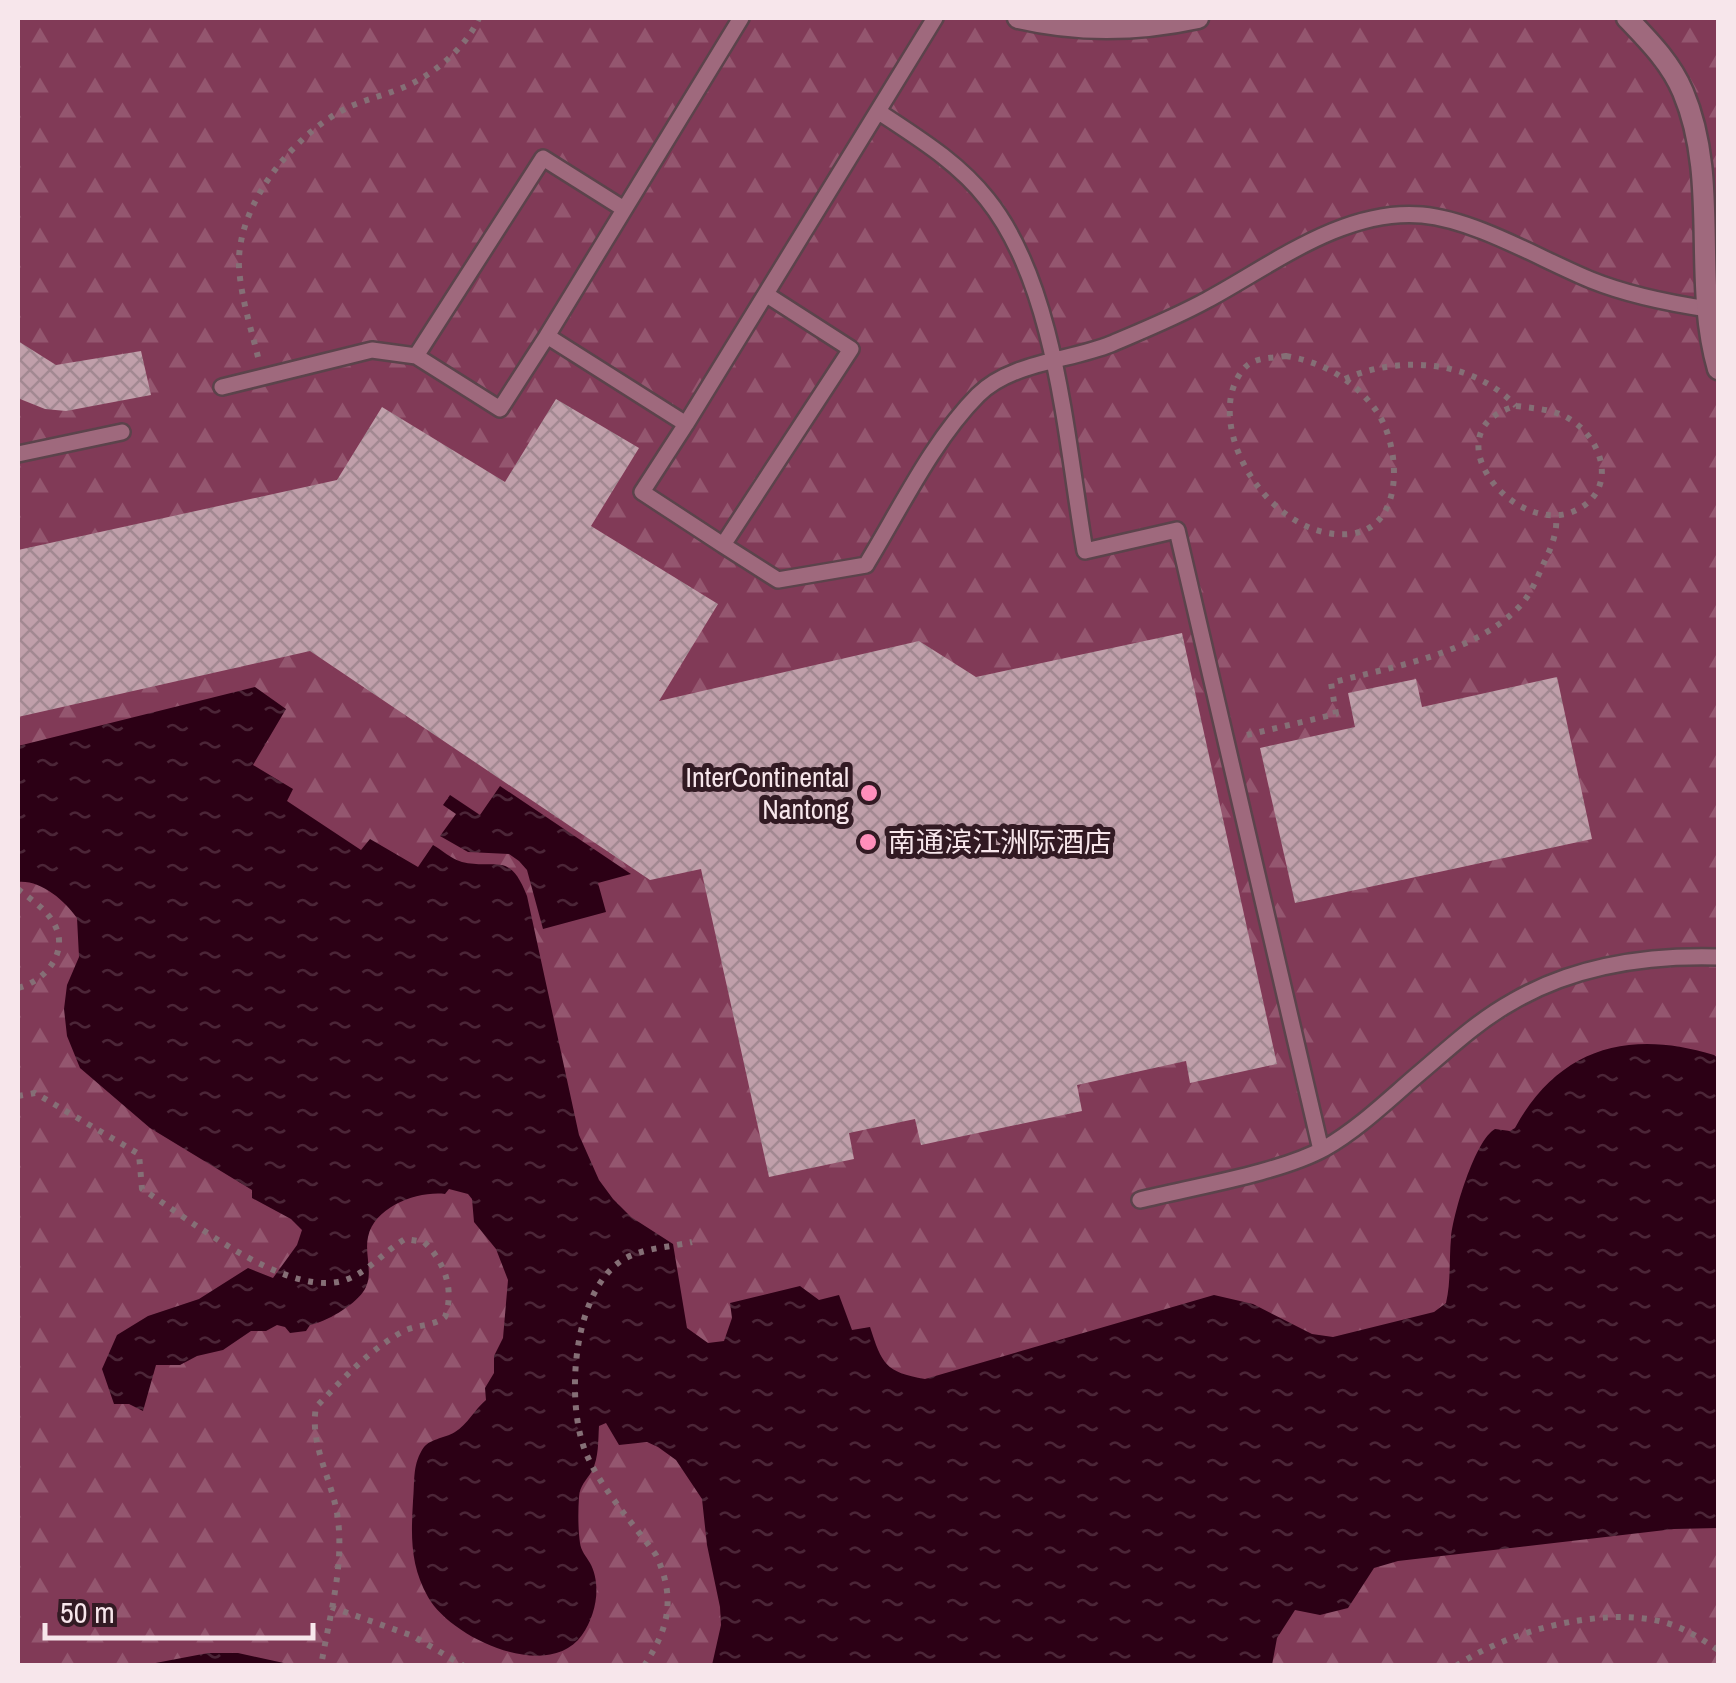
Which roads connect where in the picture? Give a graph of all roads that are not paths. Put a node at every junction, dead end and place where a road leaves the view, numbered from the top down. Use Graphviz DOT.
graph roads {
  1 [pos="741,18"];
  2 [pos="935,18"];
  3 [pos="1018,18"];
  4 [pos="1198,18"];
  5 [pos="1627,18"];
  6 [pos="879,112"];
  7 [pos="624,209"];
  8 [pos="767,295"];
  9 [pos="1708,309"];
  10 [pos="546,336"];
  11 [pos="416,356"];
  12 [pos="1053,362"];
  13 [pos="1718,368"];
  14 [pos="222,387"];
  15 [pos="686,424"];
  16 [pos="122,432"];
  17 [pos="18,454"];
  18 [pos="723,545"];
  19 [pos="1718,957"];
  20 [pos="1320,1150"];
  21 [pos="1140,1200"];
  1 -- 7 [label="lane"];
  2 -- 6 [label="lane"];
  3 -- 4 [label="street"];
  5 -- 9 [label="street"];
  6 -- 8 [label="lane"];
  6 -- 12 [label="lane"];
  7 -- 10 [label="lane"];
  7 -- 11 [label="lane"];
  8 -- 15 [label="lane"];
  8 -- 18 [label="lane"];
  9 -- 12 [label="lane"];
  9 -- 13 [label="street"];
  10 -- 11 [label="lane"];
  10 -- 15 [label="lane"];
  11 -- 14 [label="lane"];
  12 -- 18 [label="lane"];
  12 -- 20 [label="lane"];
  15 -- 18 [label="lane"];
  16 -- 17 [label="lane"];
  19 -- 20 [label="lane"];
  20 -- 21 [label="lane"];
}
